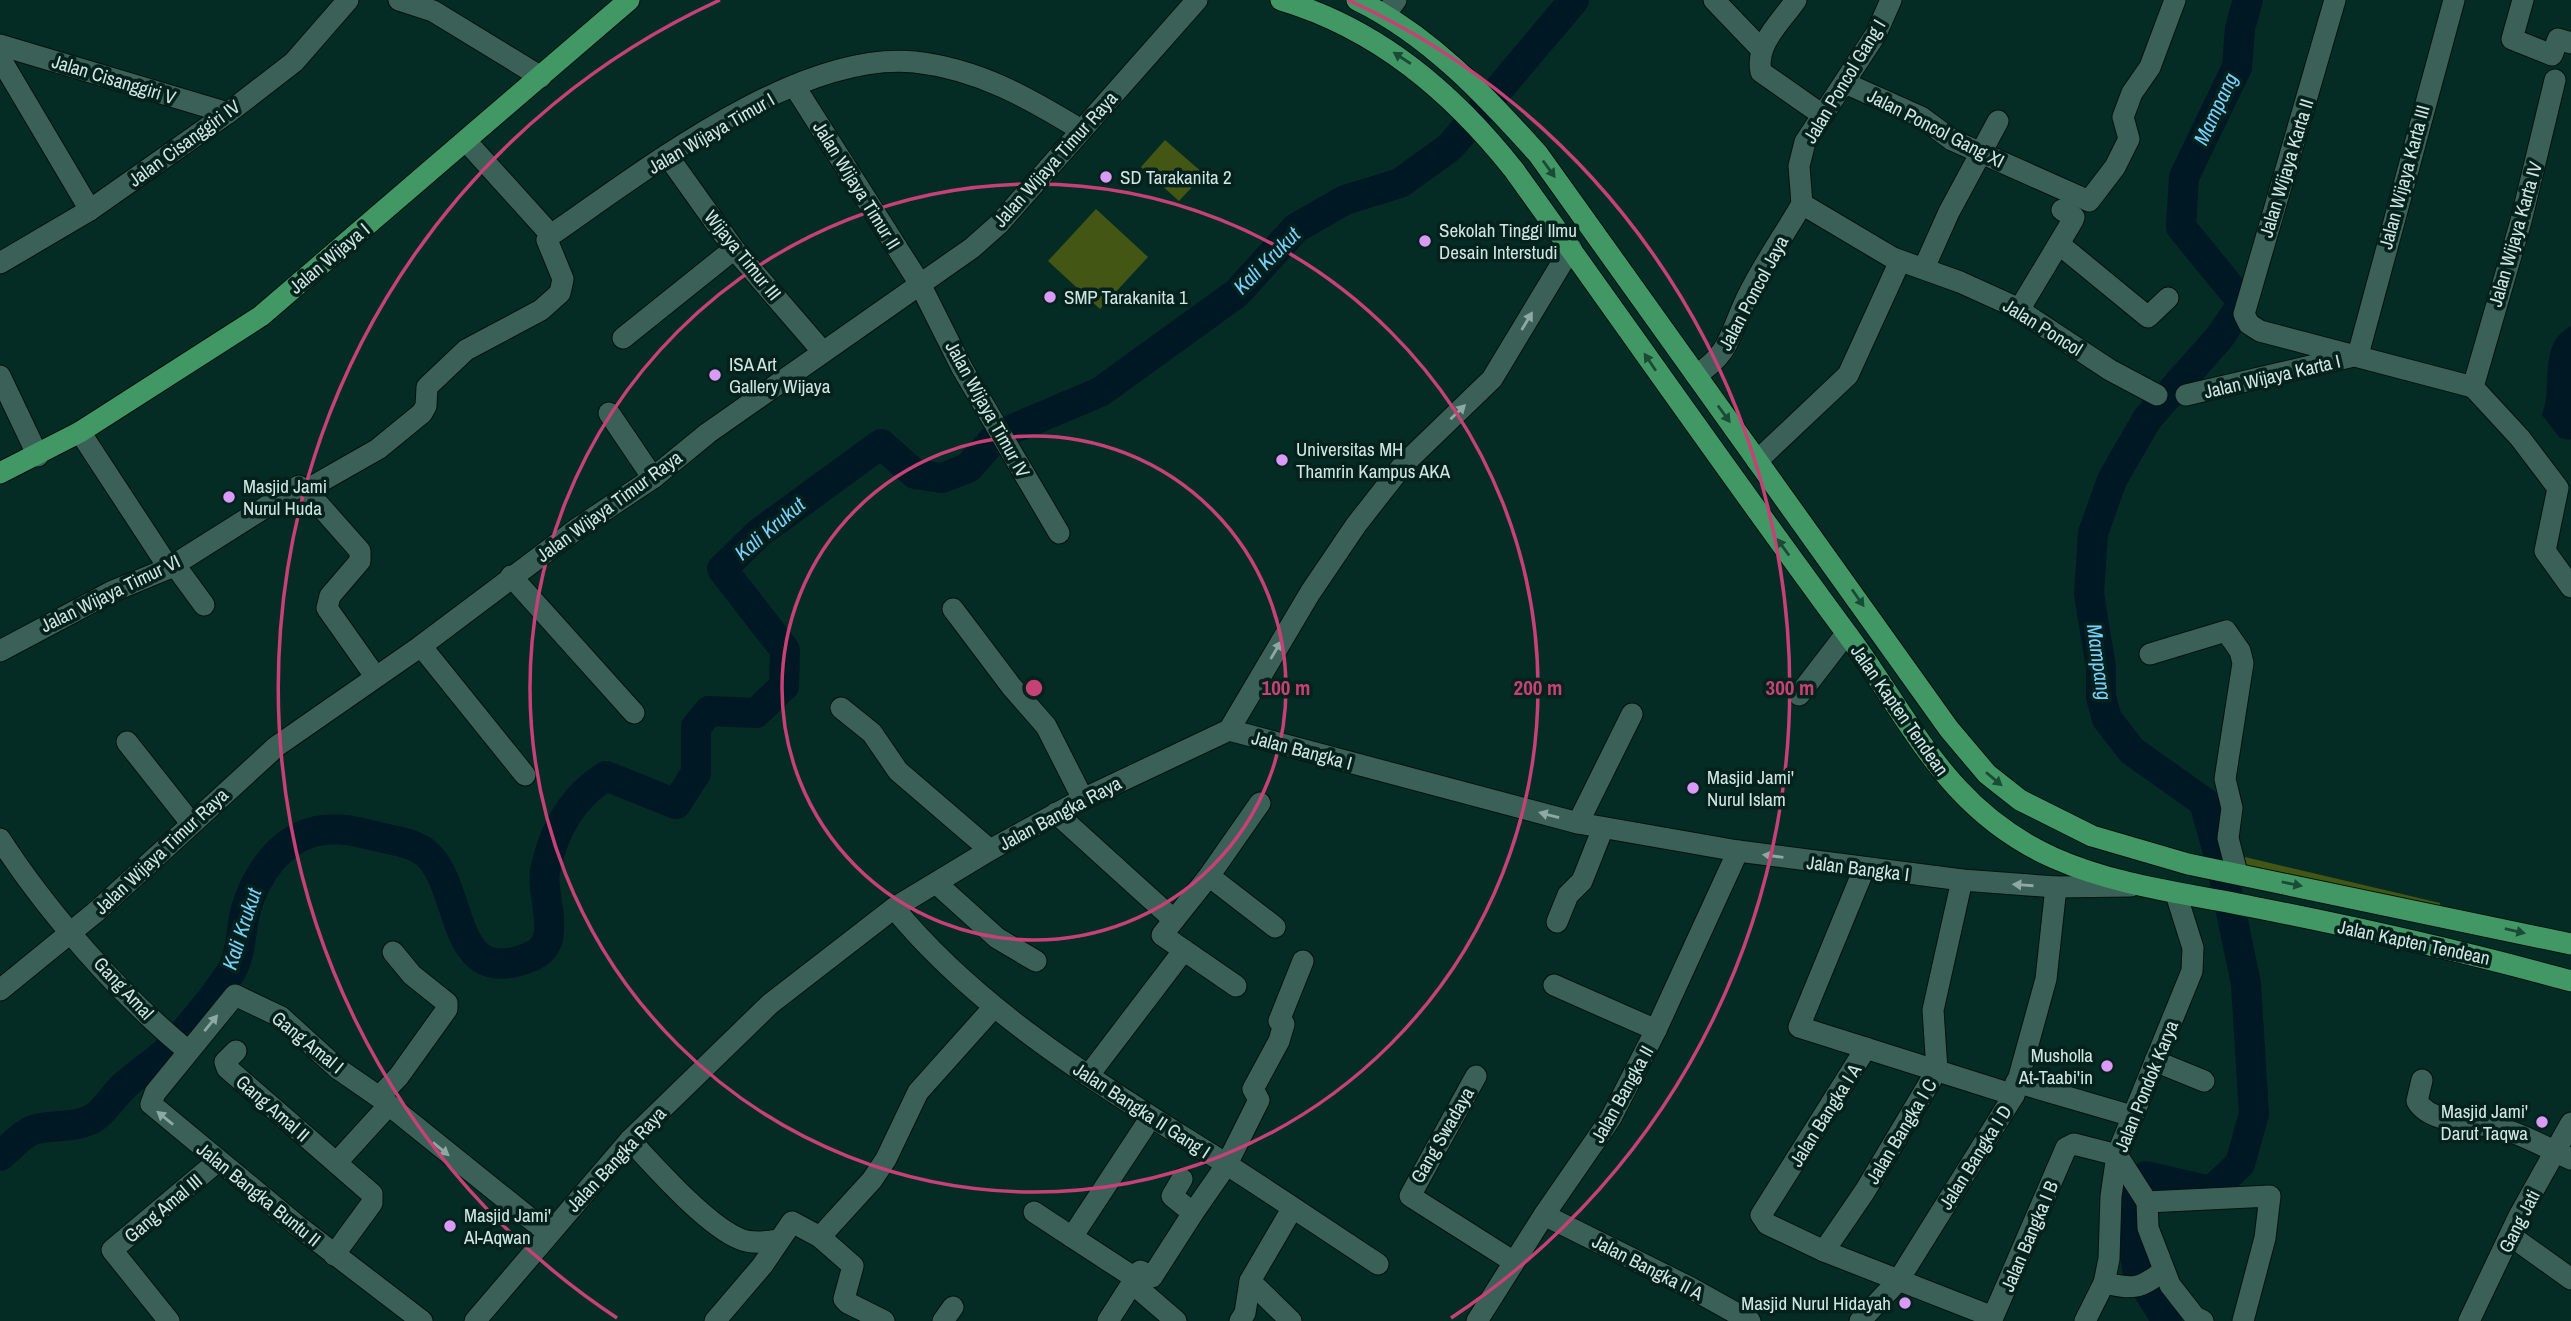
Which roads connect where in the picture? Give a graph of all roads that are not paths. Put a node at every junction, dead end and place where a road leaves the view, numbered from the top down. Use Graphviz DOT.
graph roads {
  1 [pos="348,0"];
  2 [pos="399,0"];
  3 [pos="1197,0"];
  4 [pos="1281,0"];
  5 [pos="1357,0"];
  6 [pos="1714,0"];
  7 [pos="1796,0"];
  8 [pos="1891,0"];
  9 [pos="2175,0"];
  10 [pos="2335,0"];
  11 [pos="2454,0"];
  12 [pos="2523,0"];
  13 [pos="630,1"];
  14 [pos="1391,7"];
  15 [pos="2571,43"];
  16 [pos="0,45"];
  17 [pos="1761,49"];
  18 [pos="0,58"];
  19 [pos="541,77"];
  20 [pos="2555,80"];
  21 [pos="1845,83"];
  22 [pos="795,87"];
  23 [pos="228,113"];
  24 [pos="1821,114"];
  25 [pos="1998,121"];
  26 [pos="1081,130"];
  27 [pos="466,141"];
  28 [pos="1982,154"];
  29 [pos="667,155"];
  30 [pos="1802,204"];
  31 [pos="90,210"];
  32 [pos="2062,210"];
  33 [pos="551,235"];
  34 [pos="2059,244"];
  35 [pos="1571,248"];
  36 [pos="734,249"];
  37 [pos="1900,261"];
  38 [pos="0,263"];
  39 [pos="1924,268"];
  40 [pos="920,284"];
  41 [pos="2168,298"];
  42 [pos="2019,310"];
  43 [pos="2260,331"];
  44 [pos="623,338"];
  45 [pos="823,352"];
  46 [pos="2358,355"];
  47 [pos="1696,375"];
  48 [pos="0,376"];
  49 [pos="2473,387"];
  50 [pos="2157,395"];
  51 [pos="2186,395"];
  52 [pos="609,413"];
  53 [pos="80,432"];
  54 [pos="38,456"];
  55 [pos="1757,461"];
  56 [pos="0,473"];
  57 [pos="653,478"];
  58 [pos="306,490"];
  59 [pos="1059,533"];
  60 [pos="171,566"];
  61 [pos="512,576"];
  62 [pos="2571,587"];
  63 [pos="204,606"];
  64 [pos="953,609"];
  65 [pos="1846,634"];
  66 [pos="421,646"];
  67 [pos="0,651"];
  68 [pos="2150,654"];
  69 [pos="375,676"];
  70 [pos="1799,695"];
  71 [pos="841,708"];
  72 [pos="634,713"];
  73 [pos="1632,714"];
  74 [pos="1229,730"];
  75 [pos="127,742"];
  76 [pos="525,775"];
  77 [pos="1083,799"];
  78 [pos="1260,803"];
  79 [pos="1056,813"];
  80 [pos="191,822"];
  81 [pos="1578,823"];
  82 [pos="1603,828"];
  83 [pos="0,839"];
  84 [pos="990,850"];
  85 [pos="1738,851"];
  86 [pos="1864,869"];
  87 [pos="2231,872"];
  88 [pos="1209,876"];
  89 [pos="1962,880"];
  90 [pos="936,883"];
  91 [pos="2140,886"];
  92 [pos="2056,887"];
  93 [pos="2181,894"];
  94 [pos="894,908"];
  95 [pos="1174,920"];
  96 [pos="1556,922"];
  97 [pos="1275,927"];
  98 [pos="70,931"];
  99 [pos="2571,944"];
  100 [pos="1184,950"];
  101 [pos="393,951"];
  102 [pos="1036,961"];
  103 [pos="1303,961"];
  104 [pos="2571,981"];
  105 [pos="1554,985"];
  106 [pos="1236,986"];
  107 [pos="0,990"];
  108 [pos="994,1007"];
  109 [pos="1656,1030"];
  110 [pos="178,1042"];
  111 [pos="1866,1048"];
  112 [pos="236,1051"];
  113 [pos="2155,1061"];
  114 [pos="1937,1070"];
  115 [pos="1088,1076"];
  116 [pos="1476,1076"];
  117 [pos="2422,1080"];
  118 [pos="2204,1081"];
  119 [pos="2015,1088"];
  120 [pos="384,1101"];
  121 [pos="2132,1116"];
  122 [pos="1151,1117"];
  123 [pos="2571,1122"];
  124 [pos="630,1140"];
  125 [pos="2117,1155"];
  126 [pos="2564,1156"];
  127 [pos="218,1161"];
  128 [pos="337,1162"];
  129 [pos="1227,1164"];
  130 [pos="1182,1180"];
  131 [pos="2137,1188"];
  132 [pos="1292,1209"];
  133 [pos="1034,1212"];
  134 [pos="1193,1213"];
  135 [pos="1544,1215"];
  136 [pos="548,1233"];
  137 [pos="2511,1236"];
  138 [pos="820,1237"];
  139 [pos="1072,1237"];
  140 [pos="778,1240"];
  141 [pos="1824,1251"];
  142 [pos="334,1255"];
  143 [pos="1514,1262"];
  144 [pos="1378,1264"];
  145 [pos="2571,1279"];
  146 [pos="2150,1280"];
  147 [pos="1134,1281"];
  148 [pos="1250,1281"];
  149 [pos="1898,1281"];
  150 [pos="2104,1283"];
  151 [pos="169,1321"];
  152 [pos="422,1321"];
  153 [pos="475,1321"];
  154 [pos="715,1321"];
  155 [pos="884,1321"];
  156 [pos="1108,1321"];
  157 [pos="1176,1321"];
  158 [pos="1240,1321"];
  159 [pos="1291,1321"];
  160 [pos="1477,1321"];
  161 [pos="1750,1321"];
  162 [pos="1860,1321"];
  163 [pos="2085,1321"];
  164 [pos="2203,1321"];
  165 [pos="2243,1321"];
  166 [pos="2469,1321"];
  1 -- 23 [label="street, Jalan Cisanggiri IV"];
  2 -- 19 [label="street"];
  3 -- 26 [label="street, Jalan Wijaya Timur Raya"];
  35 -- 4 [label="main road, Jalan Kapten Tendean, one-way"];
  5 -- 14 [label="main road, Jalan Kapten Tendean"];
  6 -- 17 [label="street"];
  7 -- 17 [label="street"];
  8 -- 21 [label="street, Jalan Poncol Gang I"];
  9 -- 28 [label="street, Jalan Poncol Gang XI"];
  10 -- 43 [label="street, Jalan Wijaya Karta II"];
  11 -- 46 [label="street, Jalan Wijaya Karta III"];
  12 -- 15 [label="street"];
  13 -- 19 [label="main road, Jalan Wijaya I"];
  14 -- 47 [label="main road, Jalan Kapten Tendean, one-way"];
  16 -- 23 [label="street, Jalan Cisanggiri V"];
  17 -- 24 [label="street"];
  18 -- 31 [label="street"];
  19 -- 27 [label="main road, Jalan Wijaya I"];
  20 -- 49 [label="street, Jalan Wijaya Karta IV"];
  21 -- 24 [label="street, Jalan Poncol Gang I"];
  21 -- 28 [label="street, Jalan Poncol Gang XI"];
  22 -- 26 [label="street, Jalan Wijaya Timur I"];
  22 -- 29 [label="street, Jalan Wijaya Timur I"];
  22 -- 40 [label="street, Jalan Wijaya Timur II"];
  23 -- 31 [label="street, Jalan Cisanggiri IV"];
  24 -- 30 [label="street, Jalan Poncol Gang I"];
  25 -- 28 [label="street"];
  26 -- 40 [label="street, Jalan Wijaya Timur Raya"];
  27 -- 33 [label="street"];
  27 -- 53 [label="main road, Jalan Wijaya I"];
  28 -- 39 [label="street"];
  29 -- 33 [label="street, Jalan Wijaya Timur I"];
  29 -- 36 [label="street, Wijaya Timur III"];
  30 -- 37 [label="street, Jalan Poncol"];
  30 -- 47 [label="street, Jalan Poncol Jaya"];
  31 -- 38 [label="street, Jalan Cisanggiri IV"];
  32 -- 34 [label="street"];
  33 -- 58 [label="street, Jalan Wijaya Timur VI"];
  34 -- 41 [label="street"];
  34 -- 42 [label="street"];
  65 -- 35 [label="main road, Jalan Kapten Tendean, one-way"];
  74 -- 35 [label="street, one-way"];
  36 -- 44 [label="street"];
  36 -- 45 [label="street, Wijaya Timur III"];
  37 -- 39 [label="street, Jalan Poncol"];
  37 -- 55 [label="street"];
  39 -- 42 [label="street, Jalan Poncol"];
  40 -- 45 [label="street, Jalan Wijaya Timur Raya"];
  40 -- 59 [label="street, Jalan Wijaya Timur IV"];
  42 -- 50 [label="street, Jalan Poncol"];
  43 -- 46 [label="street, Jalan Wijaya Karta I"];
  45 -- 57 [label="street, Jalan Wijaya Timur Raya"];
  46 -- 49 [label="street, Jalan Wijaya Karta I"];
  46 -- 51 [label="street, Jalan Wijaya Karta I"];
  47 -- 55 [label="main road, Jalan Kapten Tendean, one-way"];
  48 -- 54 [label="street"];
  49 -- 62 [label="street"];
  52 -- 57 [label="street"];
  53 -- 54 [label="main road, Jalan Wijaya I"];
  53 -- 60 [label="street"];
  54 -- 56 [label="main road, Jalan Wijaya I"];
  55 -- 87 [label="main road, Jalan Kapten Tendean, one-way"];
  57 -- 61 [label="street, Jalan Wijaya Timur Raya"];
  58 -- 60 [label="street, Jalan Wijaya Timur VI"];
  58 -- 69 [label="street"];
  60 -- 63 [label="street"];
  60 -- 67 [label="street, Jalan Wijaya Timur VI"];
  61 -- 66 [label="street, Jalan Wijaya Timur Raya"];
  61 -- 72 [label="street"];
  64 -- 77 [label="street"];
  65 -- 70 [label="street"];
  65 -- 91 [label="main road, Jalan Kapten Tendean"];
  66 -- 69 [label="street, Jalan Wijaya Timur Raya"];
  66 -- 76 [label="street"];
  68 -- 87 [label="street"];
  69 -- 80 [label="street, Jalan Wijaya Timur Raya"];
  71 -- 84 [label="street"];
  73 -- 81 [label="street"];
  74 -- 77 [label="street, Jalan Bangka Raya"];
  81 -- 74 [label="street, Jalan Bangka I, one-way"];
  75 -- 80 [label="street"];
  77 -- 79 [label="street, Jalan Bangka Raya"];
  78 -- 88 [label="street"];
  79 -- 84 [label="street, Jalan Bangka Raya"];
  79 -- 95 [label="street"];
  80 -- 98 [label="street, Jalan Wijaya Timur Raya"];
  81 -- 82 [label="street, Jalan Bangka I"];
  82 -- 85 [label="street, Jalan Bangka I"];
  82 -- 96 [label="street"];
  83 -- 98 [label="street, Gang Amal"];
  84 -- 90 [label="street, Jalan Bangka Raya"];
  86 -- 85 [label="street, Jalan Bangka I, one-way"];
  85 -- 109 [label="street, Jalan Bangka II"];
  86 -- 89 [label="street, Jalan Bangka I"];
  86 -- 111 [label="street, Jalan Bangka I A"];
  87 -- 99 [label="main road, Jalan Kapten Tendean, one-way"];
  88 -- 95 [label="street"];
  88 -- 97 [label="street"];
  92 -- 89 [label="street, Jalan Bangka I, one-way"];
  89 -- 114 [label="street, Jalan Bangka I C"];
  90 -- 94 [label="street, Jalan Bangka Raya"];
  90 -- 102 [label="street"];
  91 -- 92 [label="street, Jalan Bangka I"];
  91 -- 93 [label="main road, Jalan Kapten Tendean"];
  92 -- 119 [label="street, Jalan Bangka I D"];
  93 -- 104 [label="main road, Jalan Kapten Tendean"];
  93 -- 113 [label="street, Jalan Pondok Karya"];
  94 -- 108 [label="street, Jalan Bangka II Gang I"];
  94 -- 124 [label="street, Jalan Bangka Raya"];
  95 -- 100 [label="street"];
  98 -- 107 [label="street, Jalan Wijaya Timur Raya"];
  98 -- 110 [label="street, Gang Amal"];
  100 -- 106 [label="street"];
  100 -- 115 [label="street"];
  101 -- 120 [label="street"];
  103 -- 129 [label="street"];
  105 -- 109 [label="street"];
  108 -- 115 [label="street, Jalan Bangka II Gang I"];
  108 -- 138 [label="street"];
  109 -- 135 [label="street, Jalan Bangka II"];
  110 -- 120 [label="street, Gang Amal I, one-way"];
  127 -- 110 [label="street, Jalan Bangka Buntu II, one-way"];
  111 -- 114 [label="street"];
  111 -- 141 [label="street, Jalan Bangka I A"];
  112 -- 128 [label="street, Gang Amal II"];
  113 -- 118 [label="street"];
  113 -- 121 [label="street, Jalan Pondok Karya"];
  114 -- 119 [label="street"];
  114 -- 141 [label="street, Jalan Bangka I C"];
  115 -- 122 [label="street, Jalan Bangka II Gang I"];
  116 -- 143 [label="street, Gang Swadaya"];
  117 -- 126 [label="street"];
  119 -- 121 [label="street"];
  119 -- 149 [label="street, Jalan Bangka I D"];
  120 -- 128 [label="street"];
  120 -- 136 [label="street, Gang Amal I, one-way"];
  121 -- 125 [label="street, Jalan Pondok Karya"];
  122 -- 129 [label="street, Jalan Bangka II Gang I"];
  122 -- 139 [label="street"];
  123 -- 126 [label="street, Gang Jati"];
  124 -- 136 [label="street, Jalan Bangka Raya"];
  124 -- 140 [label="street"];
  125 -- 131 [label="street"];
  125 -- 149 [label="street, Jalan Bangka I B"];
  125 -- 150 [label="street, Jalan Pondok Karya"];
  126 -- 137 [label="street, Gang Jati"];
  127 -- 142 [label="street, Jalan Bangka Buntu II"];
  127 -- 151 [label="street, Gang Amal III"];
  128 -- 142 [label="street, Gang Amal II"];
  129 -- 132 [label="street, Jalan Bangka II Gang I"];
  129 -- 134 [label="street"];
  130 -- 134 [label="street"];
  131 -- 146 [label="street"];
  131 -- 165 [label="street"];
  132 -- 144 [label="street, Jalan Bangka II Gang I"];
  132 -- 148 [label="street"];
  133 -- 139 [label="street"];
  134 -- 147 [label="street"];
  135 -- 143 [label="street, Jalan Bangka II"];
  135 -- 161 [label="street, Jalan Bangka II A"];
  136 -- 153 [label="street, Jalan Bangka Raya"];
  137 -- 145 [label="street"];
  137 -- 166 [label="street, Gang Jati"];
  138 -- 140 [label="street"];
  138 -- 155 [label="street"];
  139 -- 147 [label="street"];
  140 -- 154 [label="street"];
  141 -- 149 [label="street"];
  142 -- 152 [label="street, Jalan Bangka Buntu II"];
  143 -- 160 [label="street, Jalan Bangka II"];
  146 -- 150 [label="street"];
  146 -- 164 [label="street"];
  147 -- 156 [label="street"];
  147 -- 157 [label="street"];
  148 -- 158 [label="street"];
  148 -- 159 [label="street"];
  149 -- 162 [label="street, Jalan Bangka I D"];
  150 -- 163 [label="street, Jalan Pondok Karya"];
}
